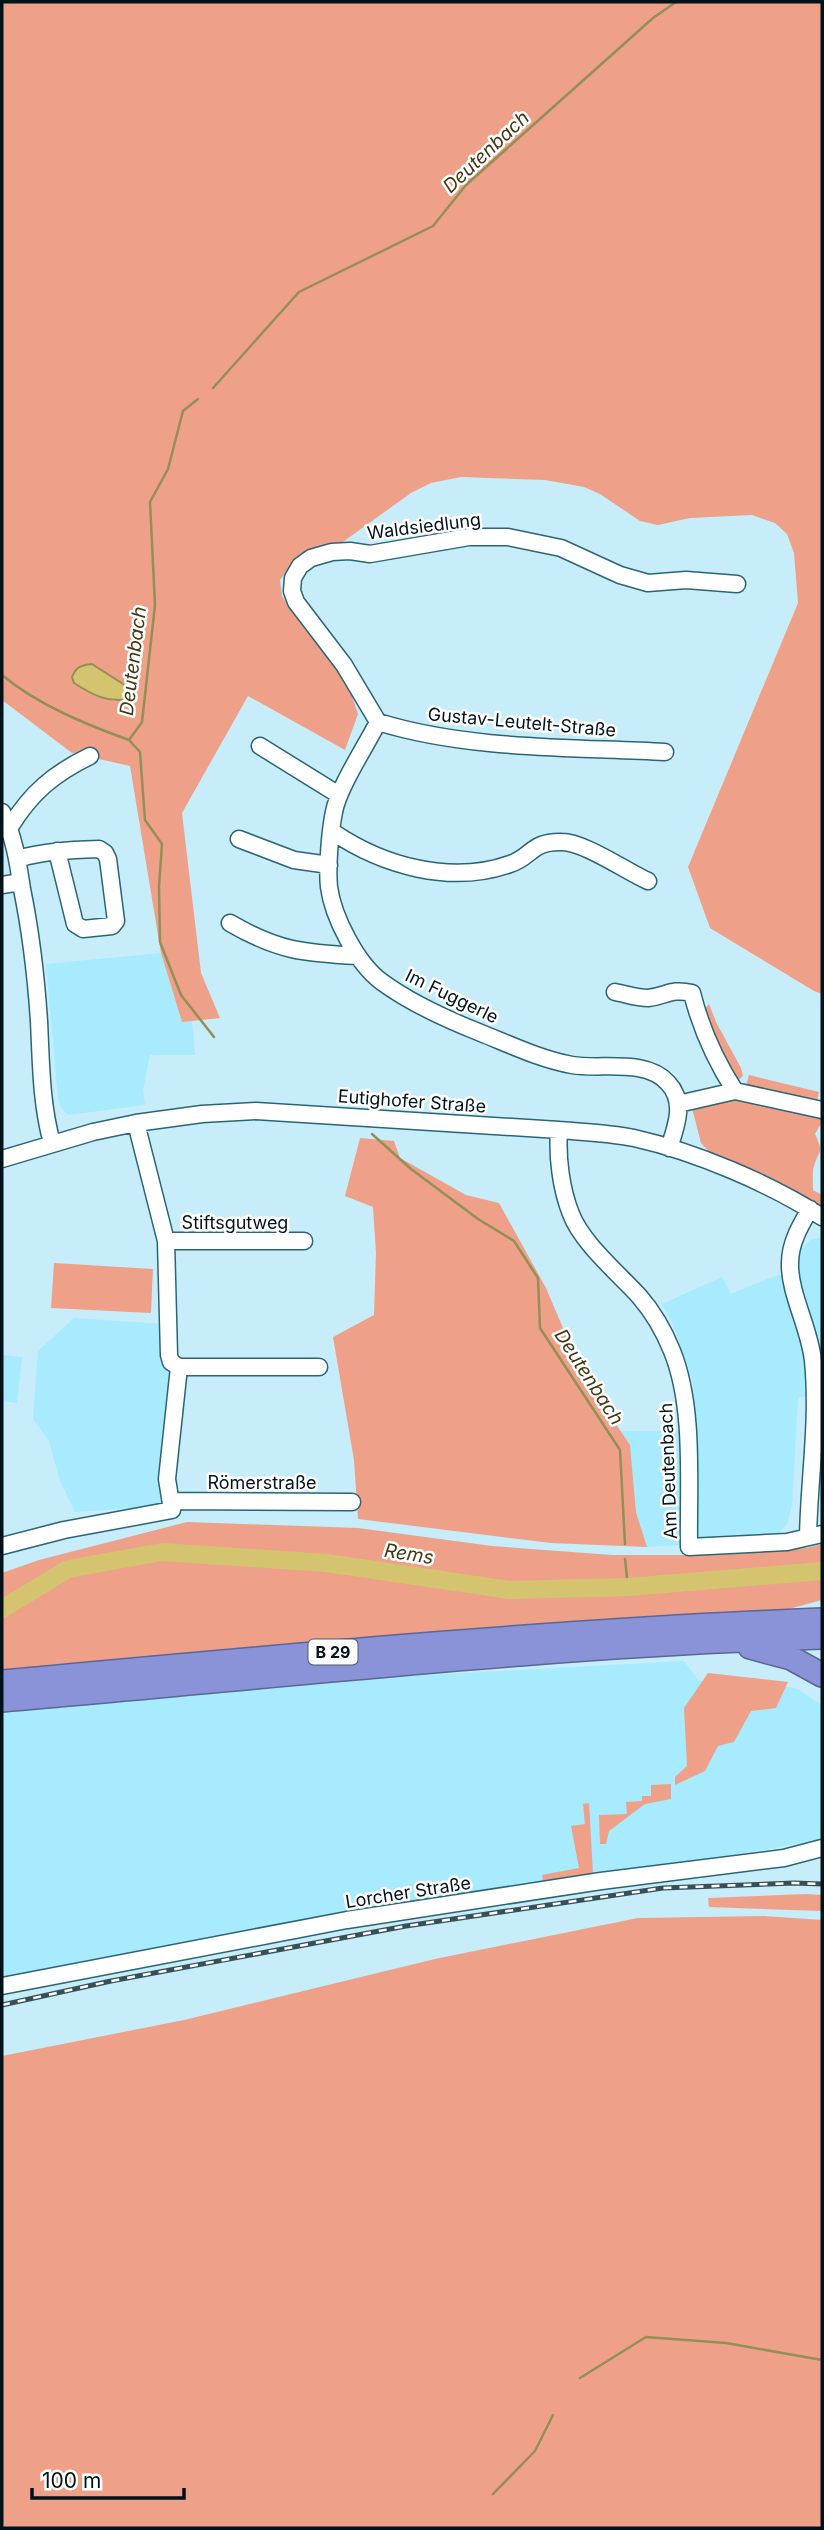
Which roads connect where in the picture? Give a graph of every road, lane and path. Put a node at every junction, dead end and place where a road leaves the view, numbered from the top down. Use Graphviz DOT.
graph roads {
  1 [pos="737,584"];
  2 [pos="378,722"];
  3 [pos="260,746"];
  4 [pos="665,752"];
  5 [pos="90,756"];
  6 [pos="340,795"];
  7 [pos="2,812"];
  8 [pos="10,827"];
  9 [pos="333,832"];
  10 [pos="239,839"];
  11 [pos="57,851"];
  12 [pos="17,859"];
  13 [pos="329,866"];
  14 [pos="648,881"];
  15 [pos="21,882"];
  16 [pos="2,885"];
  17 [pos="230,923"];
  18 [pos="358,956"];
  19 [pos="615,992"];
  20 [pos="735,1091"];
  21 [pos="678,1104"];
  22 [pos="822,1110"];
  23 [pos="136,1123"];
  24 [pos="559,1130"];
  25 [pos="52,1143"];
  26 [pos="669,1148"];
  27 [pos="2,1159"];
  28 [pos="816,1213"];
  29 [pos="166,1241"];
  30 [pos="304,1241"];
  31 [pos="179,1367"];
  32 [pos="318,1367"];
  33 [pos="352,1502"];
  34 [pos="172,1506"];
  35 [pos="815,1535"];
  36 [pos="2,1546"];
  37 [pos="822,1620"];
  38 [pos="822,1637"];
  39 [pos="713,1640"];
  40 [pos="822,1675"];
  41 [pos="2,1682"];
  42 [pos="2,1700"];
  43 [pos="822,1848"];
  44 [pos="2,1986"];
  1 -- 2 [label="street, Waldsiedlung"];
  2 -- 4 [label="street, Gustav-Leutelt-Straße"];
  2 -- 6 [label="street, Im Fuggerle"];
  3 -- 6 [label="street"];
  5 -- 8 [label="street"];
  6 -- 9 [label="street, Im Fuggerle"];
  7 -- 8 [label="street"];
  8 -- 12 [label="street"];
  9 -- 13 [label="street, Im Fuggerle"];
  9 -- 14 [label="street"];
  10 -- 13 [label="street"];
  11 -- 11 [label="street"];
  11 -- 12 [label="street"];
  12 -- 15 [label="street"];
  13 -- 18 [label="street, Im Fuggerle"];
  15 -- 16 [label="street"];
  15 -- 25 [label="street"];
  17 -- 18 [label="street"];
  18 -- 21 [label="street, Im Fuggerle"];
  19 -- 20 [label="street"];
  20 -- 21 [label="street"];
  20 -- 22 [label="street"];
  21 -- 26 [label="street"];
  23 -- 24 [label="street, Eutighofer Straße"];
  23 -- 25 [label="street, Eutighofer Straße"];
  23 -- 29 [label="street, Stiftsgutweg"];
  24 -- 26 [label="street, Eutighofer Straße"];
  24 -- 35 [label="street, Am Deutenbach"];
  25 -- 27 [label="street, Eutighofer Straße"];
  26 -- 28 [label="street, Eutighofer Straße"];
  28 -- 35 [label="street, Eutighofer Straße"];
  29 -- 30 [label="street, Stiftsgutweg"];
  29 -- 31 [label="street, Stiftsgutweg"];
  31 -- 32 [label="street"];
  31 -- 34 [label="street"];
  33 -- 34 [label="street, Römerstraße"];
  34 -- 36 [label="street, Römerstraße"];
  37 -- 41 [label="highway, B 29"];
  38 -- 39 [label="highway, B 29"];
  39 -- 40 [label="highway"];
  39 -- 42 [label="highway, B 29"];
  43 -- 44 [label="street, Lorcher Straße"];
}
